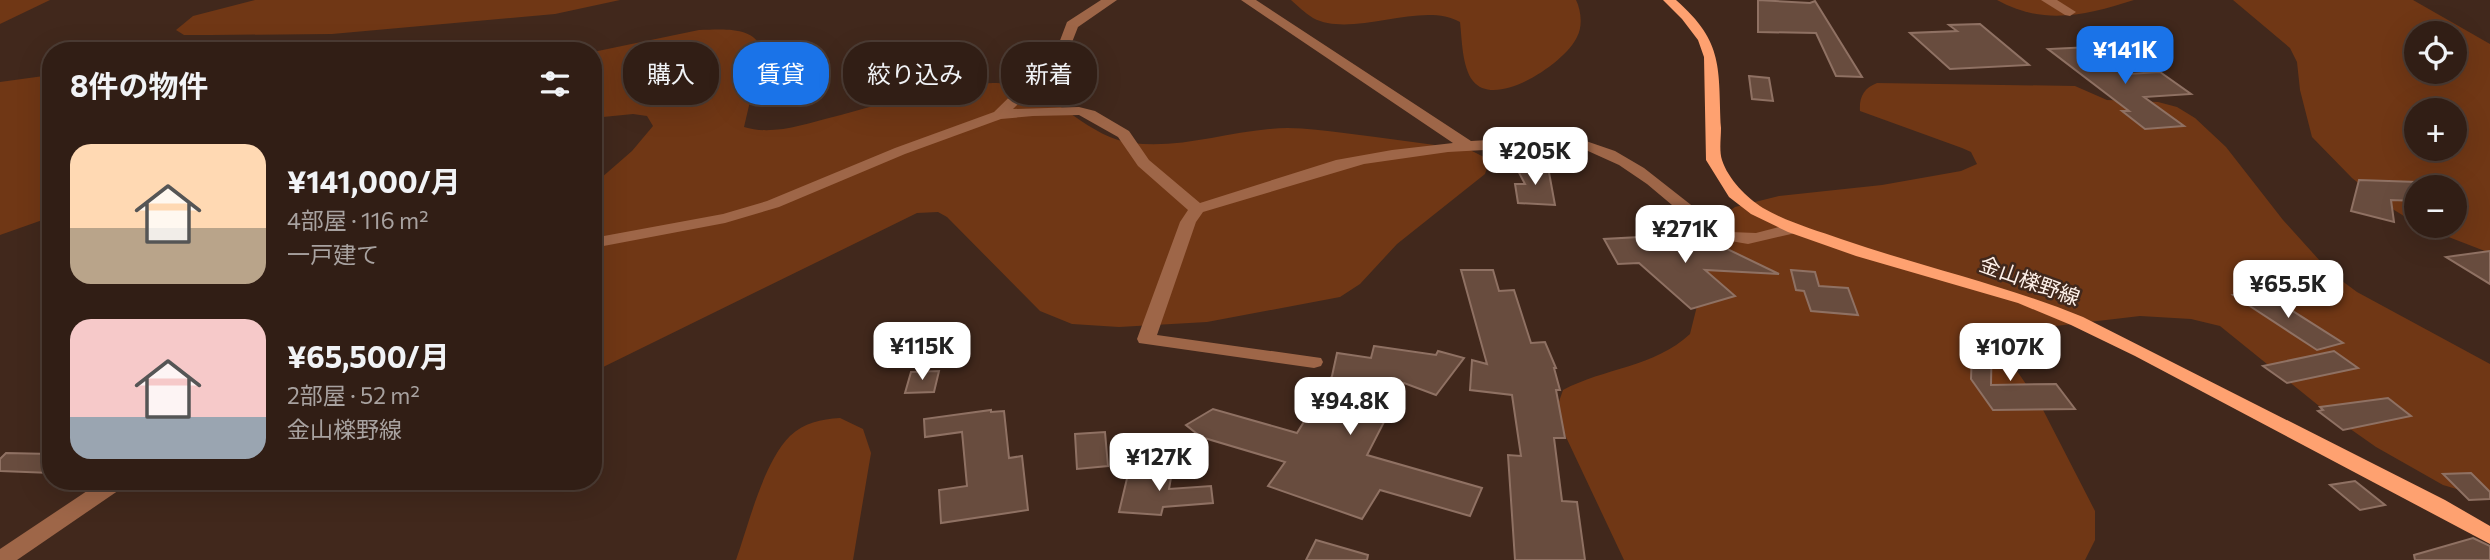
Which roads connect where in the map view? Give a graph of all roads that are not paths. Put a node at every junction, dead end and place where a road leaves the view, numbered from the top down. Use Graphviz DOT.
graph roads {
  1 [pos="1111,0"];
  2 [pos="1247,0"];
  3 [pos="1669,0"];
  4 [pos="2047,0"];
  5 [pos="2070,12"];
  6 [pos="999,115"];
  7 [pos="1469,147"];
  8 [pos="1198,209"];
  9 [pos="1794,228"];
  10 [pos="602,241"];
  11 [pos="1314,362"];
  12 [pos="105,490"];
  13 [pos="2490,536"];
  14 [pos="0,560"];
  1 -- 6 [label="street"];
  2 -- 7 [label="street"];
  3 -- 9 [label="main road, 金山檪野線"];
  4 -- 5 [label="street"];
  6 -- 8 [label="street"];
  6 -- 10 [label="street"];
  7 -- 8 [label="street"];
  7 -- 9 [label="street"];
  8 -- 11 [label="street"];
  9 -- 13 [label="main road, 金山檪野線"];
  12 -- 14 [label="street"];
}
